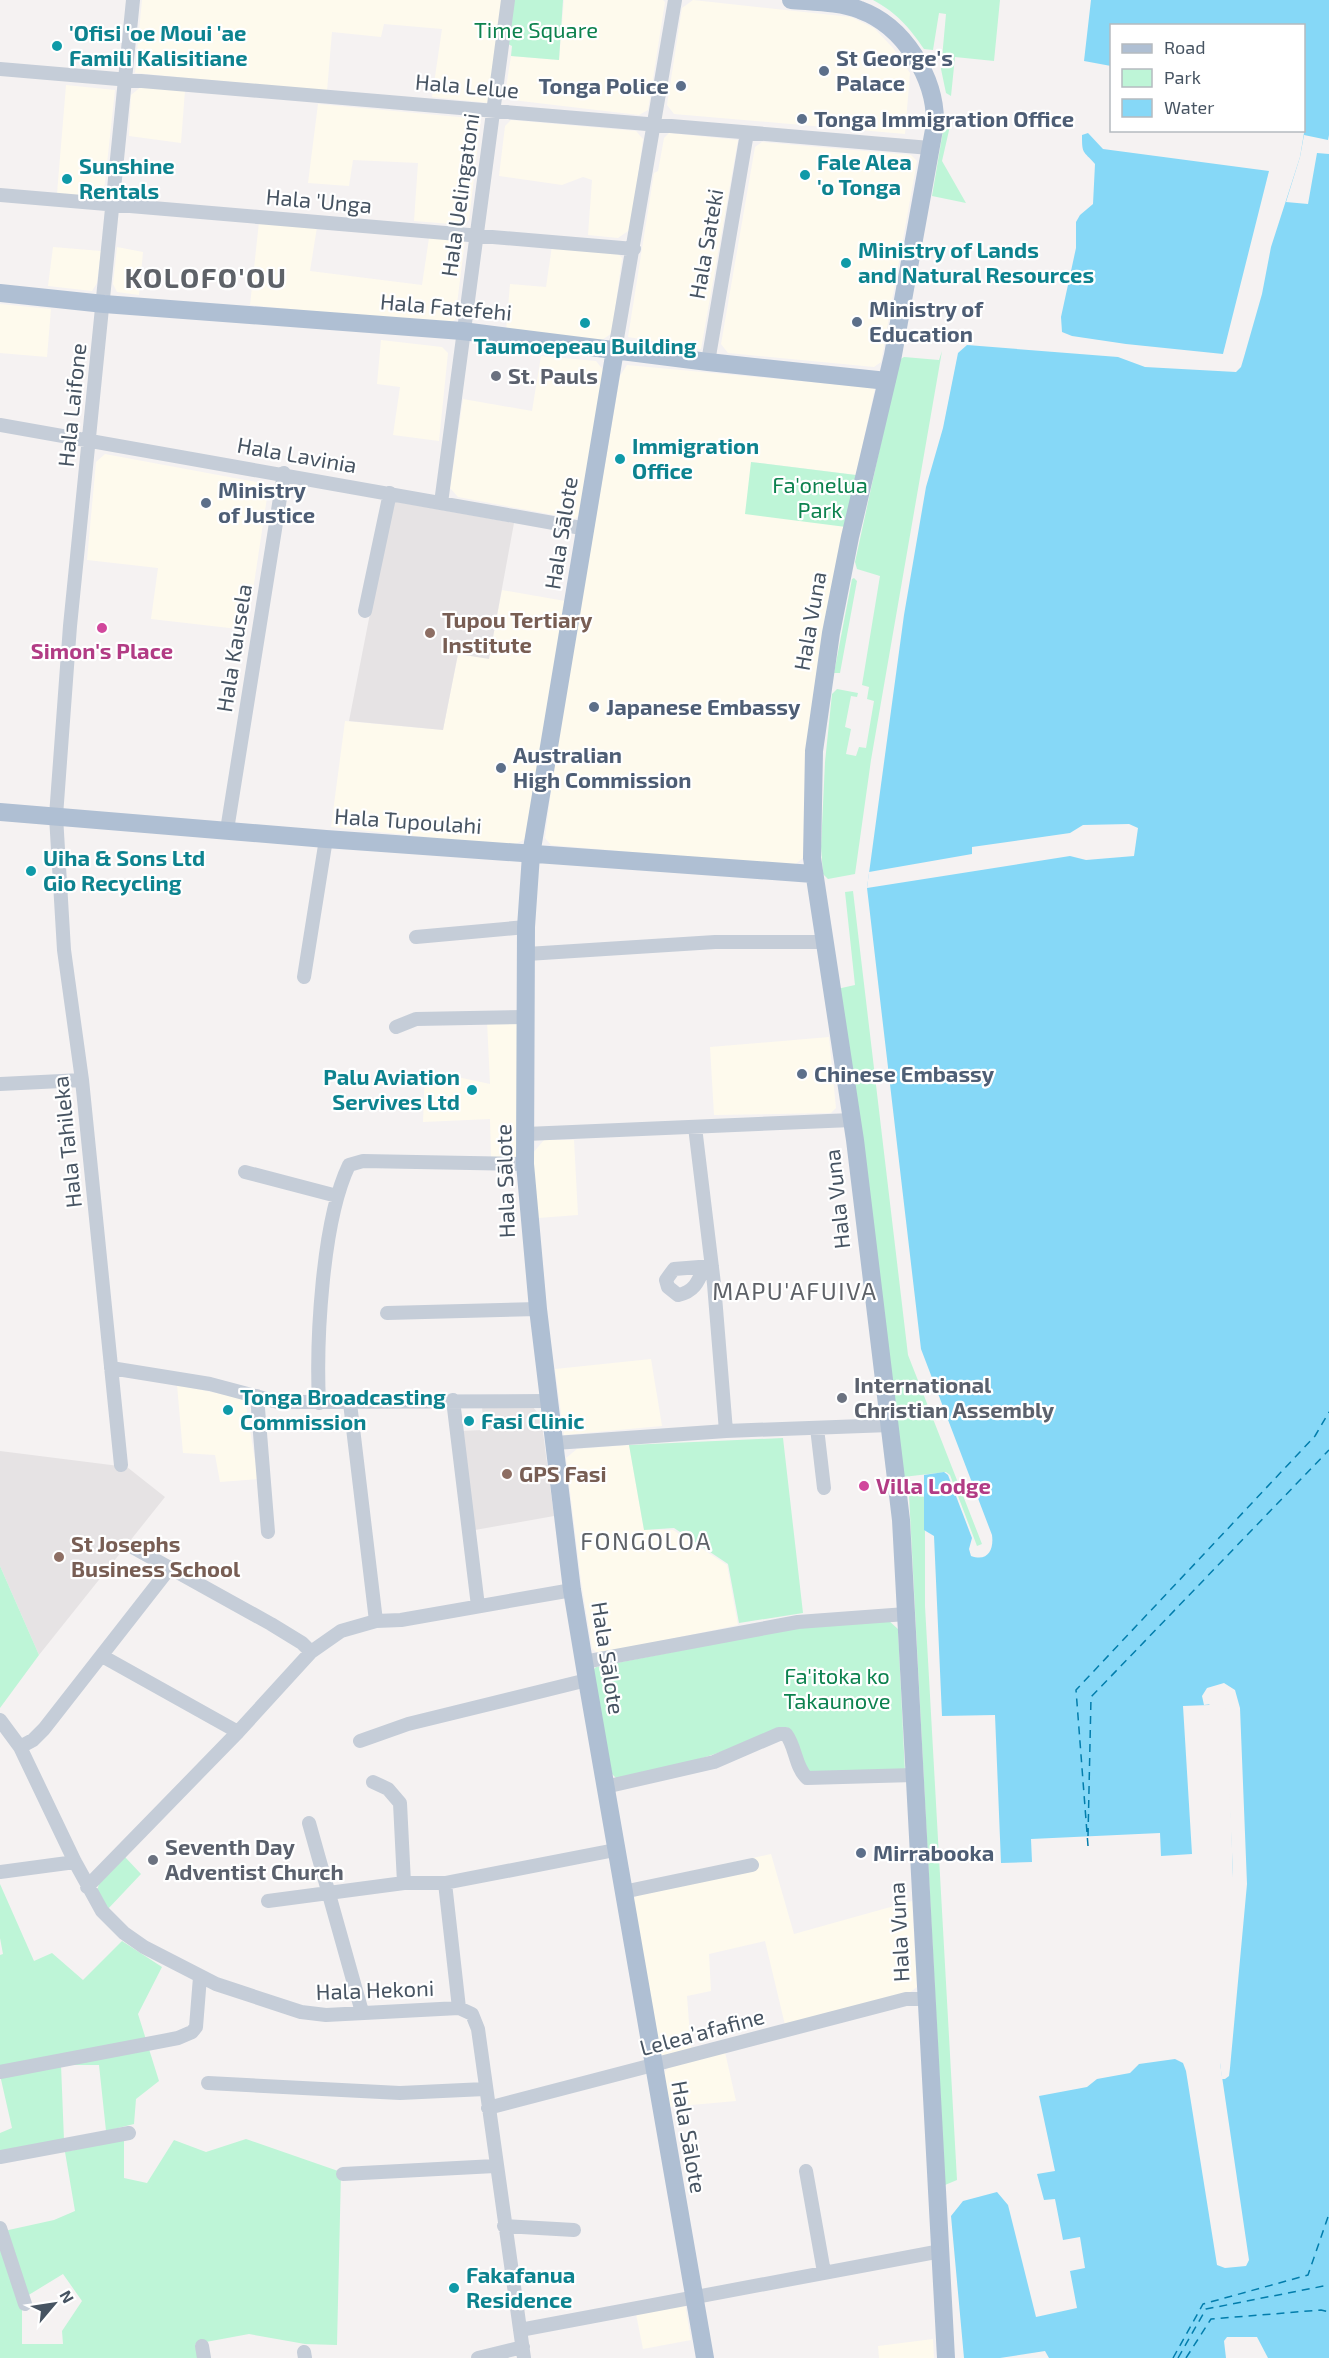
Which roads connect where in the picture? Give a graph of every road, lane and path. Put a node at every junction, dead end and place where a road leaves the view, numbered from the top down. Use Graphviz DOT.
graph roads {
  1 [pos="133,0"];
  2 [pos="508,0"];
  3 [pos="675,0"];
  4 [pos="791,0"];
  5 [pos="0,69"];
  6 [pos="126,78"];
  7 [pos="493,110"];
  8 [pos="654,124"];
  9 [pos="747,133"];
  10 [pos="930,148"];
  11 [pos="0,195"];
  12 [pos="112,204"];
  13 [pos="476,235"];
  14 [pos="634,249"];
  15 [pos="0,293"];
  16 [pos="104,304"];
  17 [pos="462,331"];
  18 [pos="615,350"];
  19 [pos="708,362"];
  20 [pos="887,381"];
  21 [pos="0,425"];
  22 [pos="89,440"];
  23 [pos="284,473"];
  24 [pos="390,493"];
  25 [pos="441,503"];
  26 [pos="586,529"];
  27 [pos="365,611"];
  28 [pos="0,812"];
  29 [pos="56,816"];
  30 [pos="227,830"];
  31 [pos="326,839"];
  32 [pos="531,855"];
  33 [pos="813,874"];
  34 [pos="526,927"];
  35 [pos="416,937"];
  36 [pos="824,942"];
  37 [pos="527,954"];
  38 [pos="304,977"];
  39 [pos="527,1017"];
  40 [pos="396,1027"];
  41 [pos="82,1080"];
  42 [pos="0,1084"];
  43 [pos="852,1120"];
  44 [pos="695,1127"];
  45 [pos="526,1134"];
  46 [pos="525,1164"];
  47 [pos="245,1172"];
  48 [pos="338,1196"];
  49 [pos="538,1310"];
  50 [pos="387,1313"];
  51 [pos="111,1368"];
  52 [pos="257,1396"];
  53 [pos="453,1400"];
  54 [pos="549,1401"];
  55 [pos="319,1403"];
  56 [pos="350,1403"];
  57 [pos="890,1425"];
  58 [pos="817,1428"];
  59 [pos="726,1431"];
  60 [pos="555,1443"];
  61 [pos="120,1465"];
  62 [pos="824,1488"];
  63 [pos="268,1532"];
  64 [pos="134,1548"];
  65 [pos="169,1569"];
  66 [pos="572,1590"];
  67 [pos="477,1606"];
  68 [pos="906,1614"];
  69 [pos="376,1621"];
  70 [pos="311,1652"];
  71 [pos="102,1656"];
  72 [pos="585,1671"];
  73 [pos="0,1720"];
  74 [pos="238,1732"];
  75 [pos="360,1741"];
  76 [pos="20,1747"];
  77 [pos="914,1775"];
  78 [pos="373,1782"];
  79 [pos="605,1787"];
  80 [pos="309,1823"];
  81 [pos="615,1850"];
  82 [pos="75,1862"];
  83 [pos="752,1864"];
  84 [pos="0,1872"];
  85 [pos="404,1883"];
  86 [pos="445,1883"];
  87 [pos="87,1887"];
  88 [pos="330,1892"];
  89 [pos="623,1892"];
  90 [pos="267,1901"];
  91 [pos="200,1977"];
  92 [pos="927,1999"];
  93 [pos="459,2008"];
  94 [pos="362,2012"];
  95 [pos="653,2066"];
  96 [pos="0,2072"];
  97 [pos="208,2083"];
  98 [pos="485,2090"];
  99 [pos="488,2108"];
  100 [pos="129,2133"];
  101 [pos="0,2157"];
  102 [pos="495,2166"];
  103 [pos="806,2170"];
  104 [pos="343,2174"];
  105 [pos="504,2226"];
  106 [pos="0,2228"];
  107 [pos="574,2230"];
  108 [pos="940,2251"];
  109 [pos="824,2272"];
  110 [pos="694,2297"];
  111 [pos="25,2304"];
  112 [pos="520,2330"];
  113 [pos="523,2353"];
  114 [pos="478,2358"];
  115 [pos="705,2358"];
  116 [pos="946,2358"];
  1 -- 6 [label="street, Hala Laifone"];
  2 -- 7 [label="street, Hala Uelingatoni"];
  3 -- 8 [label="street, Hala Sālote"];
  4 -- 10 [label="main road, Hala Vuna"];
  5 -- 6 [label="street, Hala Lelue"];
  6 -- 7 [label="street, Hala Lelue"];
  6 -- 12 [label="street, Hala Laifone"];
  7 -- 8 [label="street, Hala Lelue"];
  7 -- 13 [label="street, Hala Uelingatoni"];
  8 -- 9 [label="street, Hala Lelue"];
  8 -- 14 [label="street, Hala Sālote"];
  9 -- 10 [label="street, Hala Lelue"];
  9 -- 19 [label="street, Hala Sateki"];
  10 -- 20 [label="main road, Hala Vuna"];
  11 -- 12 [label="street, Hala 'Unga"];
  12 -- 13 [label="street, Hala 'Unga"];
  12 -- 16 [label="street, Hala Laifone"];
  13 -- 14 [label="street, Hala 'Unga"];
  13 -- 17 [label="street, Hala Uelingatoni"];
  14 -- 18 [label="street, Hala Sālote"];
  15 -- 16 [label="main road, Hala Fatefehi"];
  16 -- 17 [label="main road, Hala Fatefehi"];
  16 -- 22 [label="street, Hala Laifone"];
  17 -- 18 [label="main road, Hala Fatefehi"];
  17 -- 25 [label="street, Hala Uelingatoni"];
  18 -- 19 [label="main road, Hala Fatefehi"];
  18 -- 26 [label="main road, Hala Sālote"];
  19 -- 20 [label="main road, Hala Fatefehi"];
  20 -- 33 [label="main road, Hala Vuna"];
  21 -- 22 [label="street, Hala Lavinia"];
  22 -- 23 [label="street, Hala Lavinia"];
  22 -- 29 [label="street, Hala Laifone"];
  23 -- 24 [label="street, Hala Lavinia"];
  23 -- 30 [label="street, Hala Kausela"];
  24 -- 25 [label="street, Hala Lavinia"];
  24 -- 27 [label="street"];
  25 -- 26 [label="street, Hala Lavinia"];
  26 -- 32 [label="main road, Hala Sālote"];
  28 -- 29 [label="main road, Hala Tupoulahi"];
  29 -- 30 [label="main road, Hala Tupoulahi"];
  29 -- 41 [label="street, Hala Tahileka"];
  30 -- 31 [label="main road, Hala Tupoulahi"];
  31 -- 32 [label="main road, Hala Tupoulahi"];
  31 -- 38 [label="street"];
  32 -- 33 [label="main road, Hala Tupoulahi"];
  32 -- 34 [label="main road, Hala Sālote"];
  33 -- 36 [label="main road, Hala Vuna"];
  34 -- 35 [label="street"];
  34 -- 37 [label="main road, Hala Sālote"];
  36 -- 37 [label="street"];
  36 -- 43 [label="main road, Hala Vuna"];
  37 -- 39 [label="main road, Hala Sālote"];
  39 -- 40 [label="street"];
  39 -- 45 [label="main road, Hala Sālote"];
  41 -- 42 [label="street"];
  41 -- 51 [label="street, Hala Tahileka"];
  43 -- 44 [label="street"];
  43 -- 57 [label="main road, Hala Vuna"];
  44 -- 45 [label="street"];
  44 -- 59 [label="street"];
  45 -- 46 [label="main road, Hala Sālote"];
  46 -- 48 [label="street"];
  46 -- 49 [label="main road, Hala Sālote"];
  47 -- 48 [label="street"];
  48 -- 55 [label="street"];
  49 -- 50 [label="street"];
  49 -- 54 [label="main road, Hala Sālote"];
  51 -- 52 [label="street"];
  51 -- 61 [label="street, Hala Tahileka"];
  52 -- 55 [label="street"];
  52 -- 63 [label="street"];
  53 -- 54 [label="street"];
  53 -- 56 [label="street"];
  53 -- 67 [label="street"];
  54 -- 60 [label="main road, Hala Sālote"];
  55 -- 56 [label="street"];
  56 -- 69 [label="street"];
  57 -- 58 [label="street"];
  57 -- 68 [label="main road, Hala Vuna"];
  58 -- 59 [label="street"];
  58 -- 62 [label="street"];
  59 -- 60 [label="street"];
  60 -- 66 [label="main road, Hala Sālote"];
  64 -- 65 [label="street"];
  65 -- 70 [label="street"];
  65 -- 71 [label="street"];
  66 -- 67 [label="street"];
  66 -- 72 [label="main road, Hala Sālote"];
  67 -- 69 [label="street"];
  68 -- 72 [label="street"];
  68 -- 77 [label="main road, Hala Vuna"];
  69 -- 70 [label="street"];
  70 -- 74 [label="street"];
  71 -- 74 [label="street"];
  71 -- 76 [label="street"];
  72 -- 75 [label="street"];
  72 -- 79 [label="main road, Hala Sālote"];
  73 -- 76 [label="street, Hala Hekoni"];
  74 -- 87 [label="street"];
  76 -- 82 [label="street, Hala Hekoni"];
  77 -- 79 [label="street"];
  77 -- 92 [label="main road, Hala Vuna"];
  78 -- 85 [label="street"];
  79 -- 81 [label="main road, Hala Sālote"];
  80 -- 88 [label="street"];
  81 -- 86 [label="street"];
  81 -- 89 [label="main road, Hala Sālote"];
  82 -- 84 [label="street"];
  82 -- 87 [label="street, Hala Hekoni"];
  83 -- 89 [label="street"];
  85 -- 86 [label="street"];
  85 -- 88 [label="street"];
  86 -- 93 [label="street"];
  87 -- 91 [label="street, Hala Hekoni"];
  88 -- 90 [label="street"];
  88 -- 94 [label="street"];
  89 -- 95 [label="main road, Hala Sālote"];
  91 -- 94 [label="street, Hala Hekoni"];
  91 -- 96 [label="street"];
  92 -- 95 [label="street, Lelea’afafine"];
  92 -- 108 [label="main road, Hala Vuna"];
  93 -- 94 [label="street, Hala Hekoni"];
  93 -- 98 [label="street, Hala Hekoni"];
  95 -- 99 [label="street, Lelea’afafine"];
  95 -- 110 [label="main road, Hala Sālote"];
  97 -- 98 [label="street"];
  98 -- 99 [label="street, Hala Hekoni"];
  99 -- 102 [label="street, Hala Hekoni"];
  100 -- 101 [label="street"];
  102 -- 104 [label="street"];
  102 -- 105 [label="street, Hala Hekoni"];
  103 -- 109 [label="street"];
  105 -- 107 [label="street"];
  105 -- 112 [label="street, Hala Hekoni"];
  106 -- 111 [label="street"];
  108 -- 109 [label="street"];
  108 -- 116 [label="main road, Hala Vuna"];
  109 -- 110 [label="street"];
  110 -- 112 [label="street"];
  110 -- 115 [label="main road, Hala Sālote"];
  112 -- 113 [label="street, Hala Hekoni"];
  113 -- 114 [label="street"];
}
